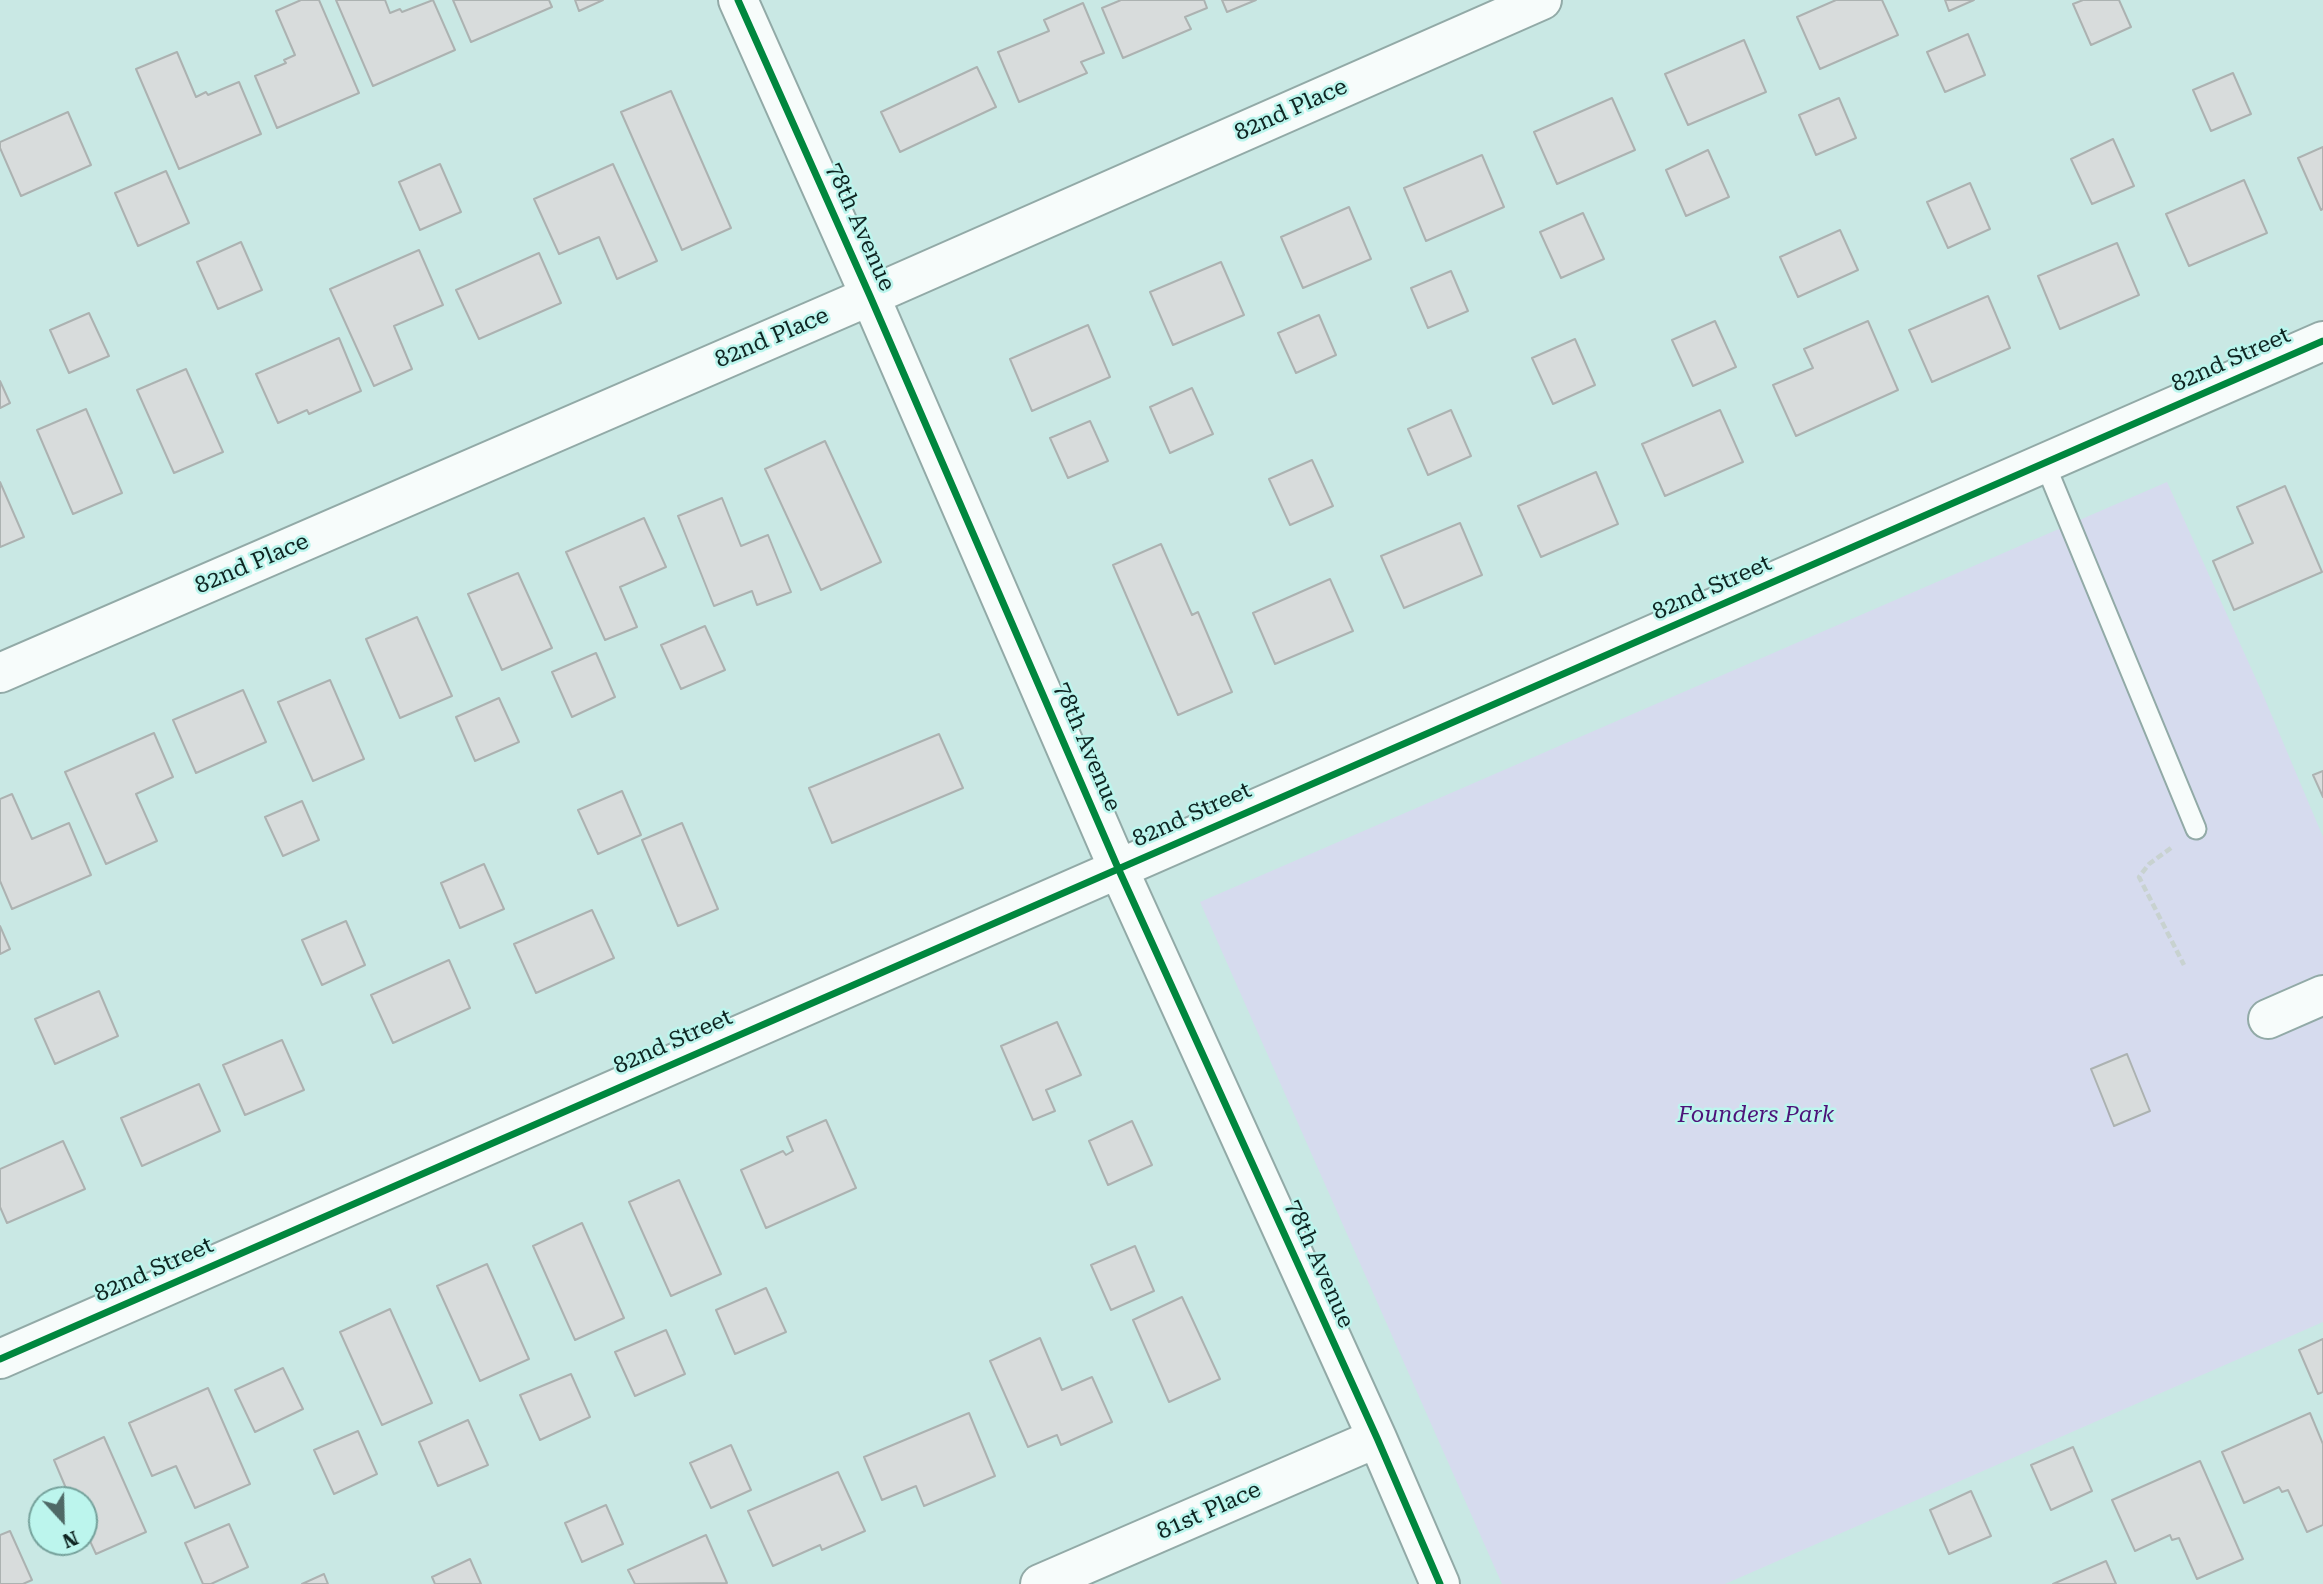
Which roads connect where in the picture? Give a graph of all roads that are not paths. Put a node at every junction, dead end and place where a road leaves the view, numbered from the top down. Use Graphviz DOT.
graph roads {
  1 [pos="738,0"];
  2 [pos="1542,0"];
  3 [pos="870,296"];
  4 [pos="2323,341"];
  5 [pos="2045,464"];
  6 [pos="0,673"];
  7 [pos="2196,829"];
  8 [pos="1118,868"];
  9 [pos="2323,995"];
  10 [pos="2268,1019"];
  11 [pos="0,1359"];
  12 [pos="1377,1438"];
  13 [pos="1041,1584"];
  14 [pos="1440,1584"];
  1 -- 3 [label="street, 78th Avenue"];
  2 -- 3 [label="street, 82nd Place"];
  3 -- 6 [label="street, 82nd Place"];
  3 -- 8 [label="street, 78th Avenue"];
  4 -- 5 [label="street, 82nd Street"];
  5 -- 7 [label="lane"];
  5 -- 8 [label="street, 82nd Street"];
  8 -- 11 [label="street, 82nd Street"];
  8 -- 12 [label="street, 78th Avenue"];
  9 -- 10 [label="street"];
  12 -- 13 [label="street, 81st Place"];
  12 -- 14 [label="street, 78th Avenue"];
}
